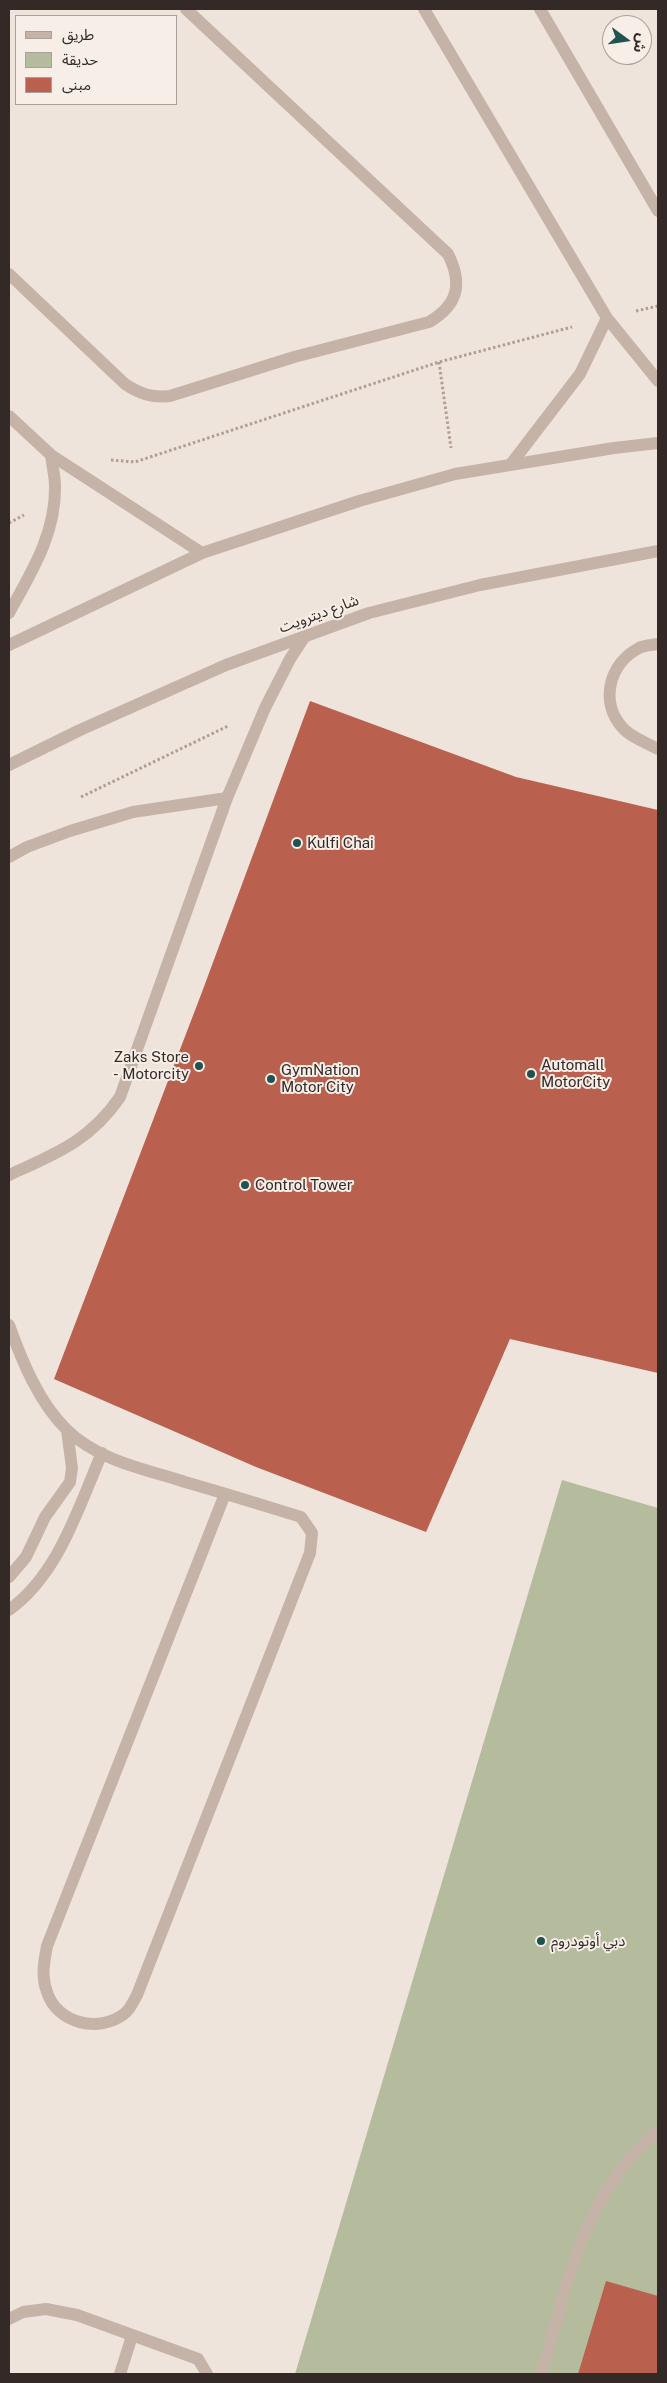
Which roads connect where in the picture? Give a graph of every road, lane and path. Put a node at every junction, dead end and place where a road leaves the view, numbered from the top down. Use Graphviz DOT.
graph roads {
  1 [pos="186,9"];
  2 [pos="424,9"];
  3 [pos="540,9"];
  4 [pos="658,211"];
  5 [pos="9,274"];
  6 [pos="658,306"];
  7 [pos="607,318"];
  8 [pos="439,362"];
  9 [pos="658,381"];
  10 [pos="9,416"];
  11 [pos="658,443"];
  12 [pos="51,455"];
  13 [pos="107,460"];
  14 [pos="511,464"];
  15 [pos="455,474"];
  16 [pos="658,552"];
  17 [pos="202,553"];
  18 [pos="9,613"];
  19 [pos="305,636"];
  20 [pos="658,644"];
  21 [pos="9,645"];
  22 [pos="265,708"];
  23 [pos="658,749"];
  24 [pos="9,765"];
  25 [pos="79,798"];
  26 [pos="228,798"];
  27 [pos="9,857"];
  28 [pos="9,1175"];
  29 [pos="9,1325"];
  30 [pos="67,1430"];
  31 [pos="102,1454"];
  32 [pos="225,1494"];
  33 [pos="9,1577"];
  34 [pos="9,1610"];
  35 [pos="658,2131"];
  36 [pos="9,2319"];
  37 [pos="132,2336"];
  38 [pos="120,2374"];
  39 [pos="208,2374"];
  40 [pos="541,2374"];
  1 -- 5 [label="street"];
  2 -- 7 [label="street"];
  3 -- 4 [label="street"];
  6 -- 7 [label="path"];
  7 -- 8 [label="path"];
  7 -- 9 [label="street"];
  7 -- 14 [label="street"];
  8 -- 13 [label="path"];
  8 -- 15 [label="path"];
  10 -- 12 [label="street"];
  11 -- 14 [label="street"];
  12 -- 17 [label="street"];
  12 -- 18 [label="street"];
  14 -- 15 [label="street"];
  15 -- 17 [label="street"];
  16 -- 19 [label="street, شارع ديترويت"];
  17 -- 21 [label="street"];
  19 -- 22 [label="street"];
  19 -- 24 [label="street, شارع ديترويت"];
  20 -- 23 [label="street"];
  22 -- 25 [label="path"];
  22 -- 26 [label="street"];
  26 -- 27 [label="street"];
  26 -- 28 [label="street"];
  29 -- 30 [label="street"];
  30 -- 31 [label="street"];
  30 -- 33 [label="street"];
  31 -- 32 [label="street"];
  31 -- 34 [label="street"];
  32 -- 32 [label="street"];
  35 -- 40 [label="street"];
  36 -- 37 [label="street"];
  37 -- 38 [label="street"];
  37 -- 39 [label="street"];
}
